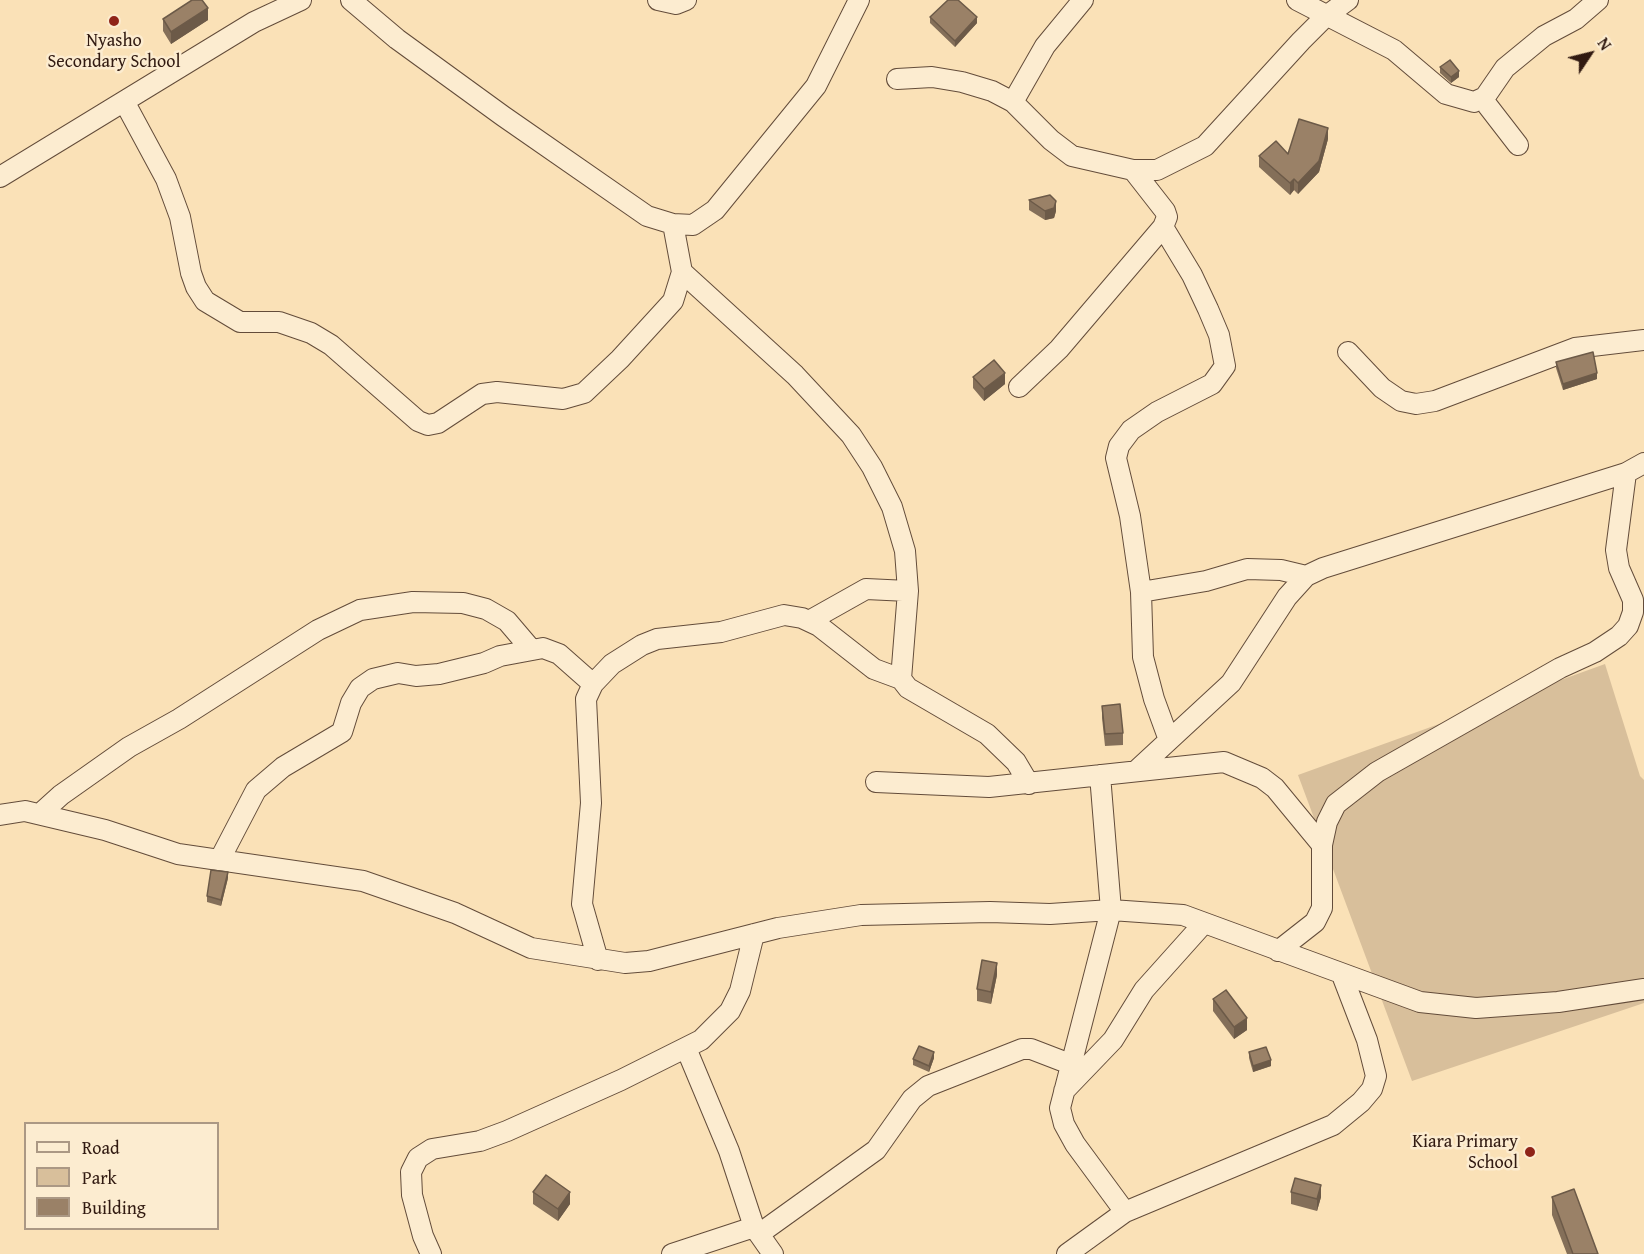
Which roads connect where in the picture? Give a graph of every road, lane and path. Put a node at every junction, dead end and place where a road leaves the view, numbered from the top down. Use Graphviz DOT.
graph roads {
  1 [pos="301,0"];
  2 [pos="351,0"];
  3 [pos="658,0"];
  4 [pos="686,0"];
  5 [pos="859,0"];
  6 [pos="1083,0"];
  7 [pos="1297,0"];
  8 [pos="1348,0"];
  9 [pos="1598,0"];
  10 [pos="1325,17"];
  11 [pos="897,79"];
  12 [pos="1479,101"];
  13 [pos="1012,102"];
  14 [pos="125,103"];
  15 [pos="1518,145"];
  16 [pos="1133,170"];
  17 [pos="0,177"];
  18 [pos="673,224"];
  19 [pos="1162,227"];
  20 [pos="682,272"];
  21 [pos="1644,340"];
  22 [pos="1348,352"];
  23 [pos="1018,387"];
  24 [pos="1644,463"];
  25 [pos="1626,473"];
  26 [pos="1306,576"];
  27 [pos="908,591"];
  28 [pos="1141,592"];
  29 [pos="809,621"];
  30 [pos="530,648"];
  31 [pos="901,679"];
  32 [pos="592,684"];
  33 [pos="1169,740"];
  34 [pos="1138,769"];
  35 [pos="1100,775"];
  36 [pos="876,782"];
  37 [pos="1029,784"];
  38 [pos="40,814"];
  39 [pos="0,815"];
  40 [pos="1322,845"];
  41 [pos="220,859"];
  42 [pos="1111,910"];
  43 [pos="1204,923"];
  44 [pos="754,934"];
  45 [pos="1278,951"];
  46 [pos="598,960"];
  47 [pos="1342,975"];
  48 [pos="1644,989"];
  49 [pos="686,1048"];
  50 [pos="1070,1064"];
  51 [pos="1064,1091"];
  52 [pos="1125,1212"];
  53 [pos="757,1230"];
  54 [pos="431,1254"];
  55 [pos="672,1254"];
  56 [pos="773,1254"];
  57 [pos="1067,1254"];
  1 -- 14 [label="street"];
  2 -- 18 [label="street"];
  3 -- 4 [label="street"];
  5 -- 18 [label="street"];
  6 -- 13 [label="street"];
  7 -- 10 [label="street"];
  8 -- 10 [label="street"];
  9 -- 12 [label="street"];
  10 -- 12 [label="street"];
  10 -- 16 [label="street"];
  11 -- 13 [label="street"];
  12 -- 15 [label="street"];
  13 -- 16 [label="street"];
  14 -- 17 [label="street"];
  14 -- 20 [label="street"];
  16 -- 19 [label="street"];
  18 -- 20 [label="street"];
  19 -- 23 [label="street"];
  19 -- 28 [label="street"];
  20 -- 27 [label="street"];
  21 -- 22 [label="street"];
  24 -- 25 [label="street"];
  25 -- 26 [label="street"];
  25 -- 40 [label="street"];
  26 -- 28 [label="street"];
  26 -- 33 [label="street"];
  27 -- 29 [label="street"];
  27 -- 31 [label="street"];
  28 -- 33 [label="street"];
  29 -- 31 [label="street"];
  29 -- 32 [label="street"];
  30 -- 32 [label="street"];
  30 -- 38 [label="street"];
  30 -- 41 [label="street"];
  31 -- 37 [label="street"];
  32 -- 46 [label="street"];
  33 -- 34 [label="street"];
  34 -- 35 [label="street"];
  34 -- 40 [label="street"];
  35 -- 37 [label="street"];
  35 -- 42 [label="street"];
  36 -- 37 [label="street"];
  38 -- 39 [label="street"];
  38 -- 41 [label="street"];
  40 -- 45 [label="street"];
  41 -- 46 [label="street"];
  42 -- 43 [label="street"];
  42 -- 44 [label="street"];
  42 -- 50 [label="street"];
  43 -- 45 [label="street"];
  43 -- 51 [label="street"];
  44 -- 46 [label="street"];
  44 -- 49 [label="street"];
  45 -- 47 [label="street"];
  47 -- 48 [label="street"];
  47 -- 52 [label="street"];
  49 -- 53 [label="street"];
  49 -- 54 [label="street"];
  50 -- 51 [label="street"];
  50 -- 53 [label="street"];
  51 -- 52 [label="street"];
  52 -- 57 [label="street"];
  53 -- 55 [label="street"];
  53 -- 56 [label="street"];
}
